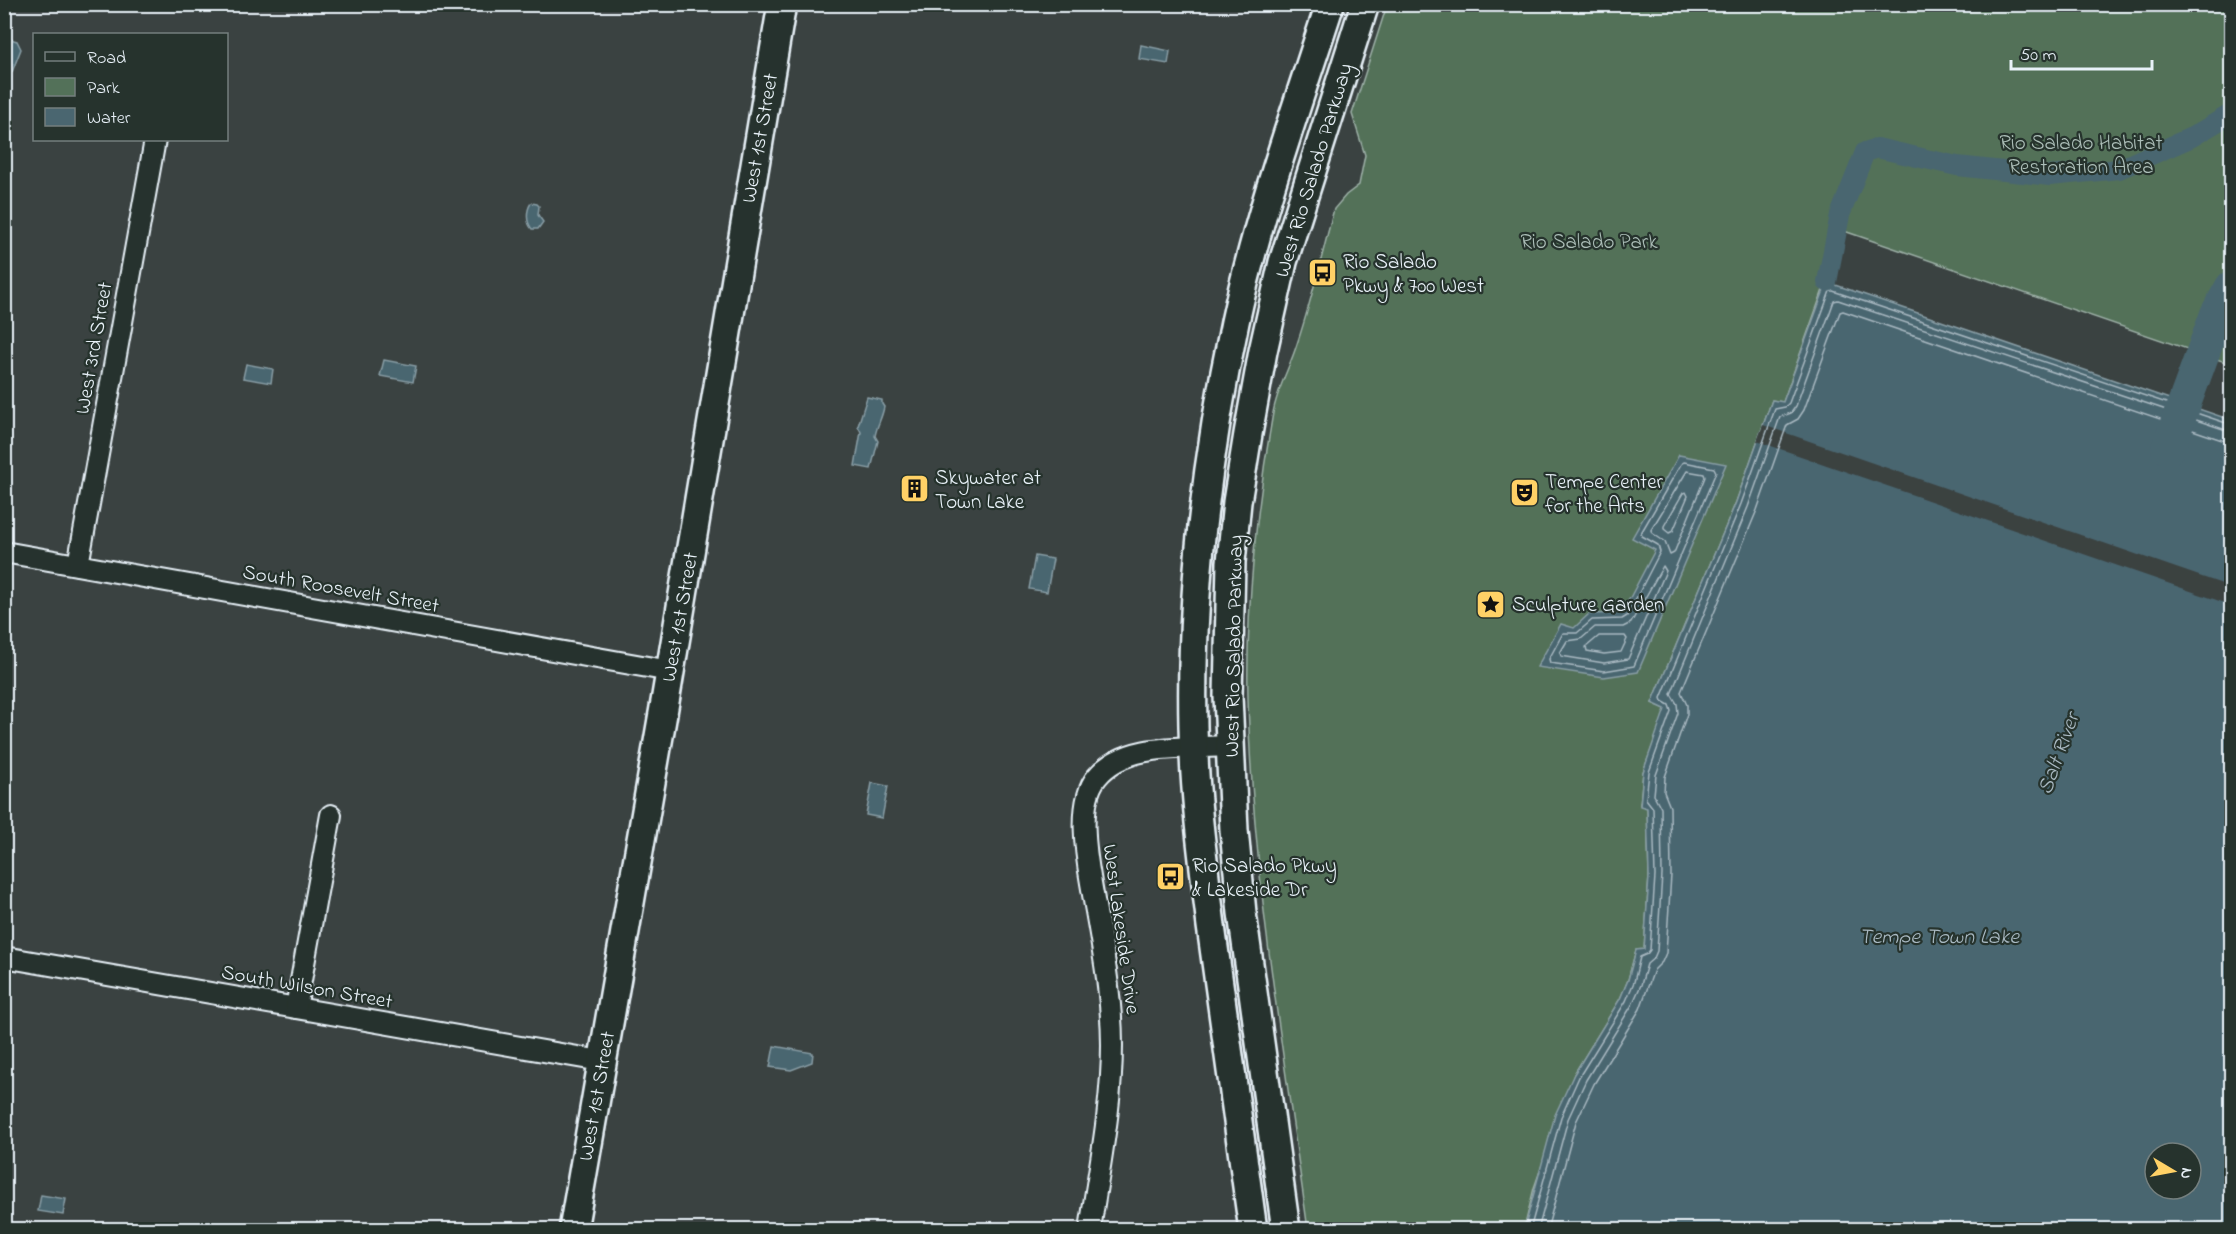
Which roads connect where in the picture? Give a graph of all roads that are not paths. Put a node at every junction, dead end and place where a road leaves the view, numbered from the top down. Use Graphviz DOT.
graph roads {
  1 [pos="782,4"];
  2 [pos="1330,4"];
  3 [pos="1365,4"];
  4 [pos="155,141"];
  5 [pos="4,552"];
  6 [pos="78,565"];
  7 [pos="670,671"];
  8 [pos="1229,747"];
  9 [pos="1194,748"];
  10 [pos="331,815"];
  11 [pos="4,957"];
  12 [pos="296,1008"];
  13 [pos="602,1061"];
  14 [pos="573,1230"];
  15 [pos="1090,1230"];
  16 [pos="1253,1230"];
  17 [pos="1286,1230"];
  1 -- 7 [label="main road, West 1st Street"];
  2 -- 9 [label="main road, West Rio Salado Parkway"];
  3 -- 8 [label="main road, West Rio Salado Parkway"];
  4 -- 6 [label="street, West 3rd Street"];
  5 -- 6 [label="street, South Roosevelt Street"];
  6 -- 7 [label="street, South Roosevelt Street"];
  7 -- 13 [label="main road, West 1st Street"];
  8 -- 9 [label="street, West Lakeside Drive"];
  8 -- 17 [label="main road, West Rio Salado Parkway"];
  9 -- 15 [label="street, West Lakeside Drive"];
  9 -- 16 [label="main road, West Rio Salado Parkway"];
  10 -- 12 [label="street"];
  11 -- 12 [label="street, South Wilson Street"];
  12 -- 13 [label="street, South Wilson Street"];
  13 -- 14 [label="main road, West 1st Street"];
}
